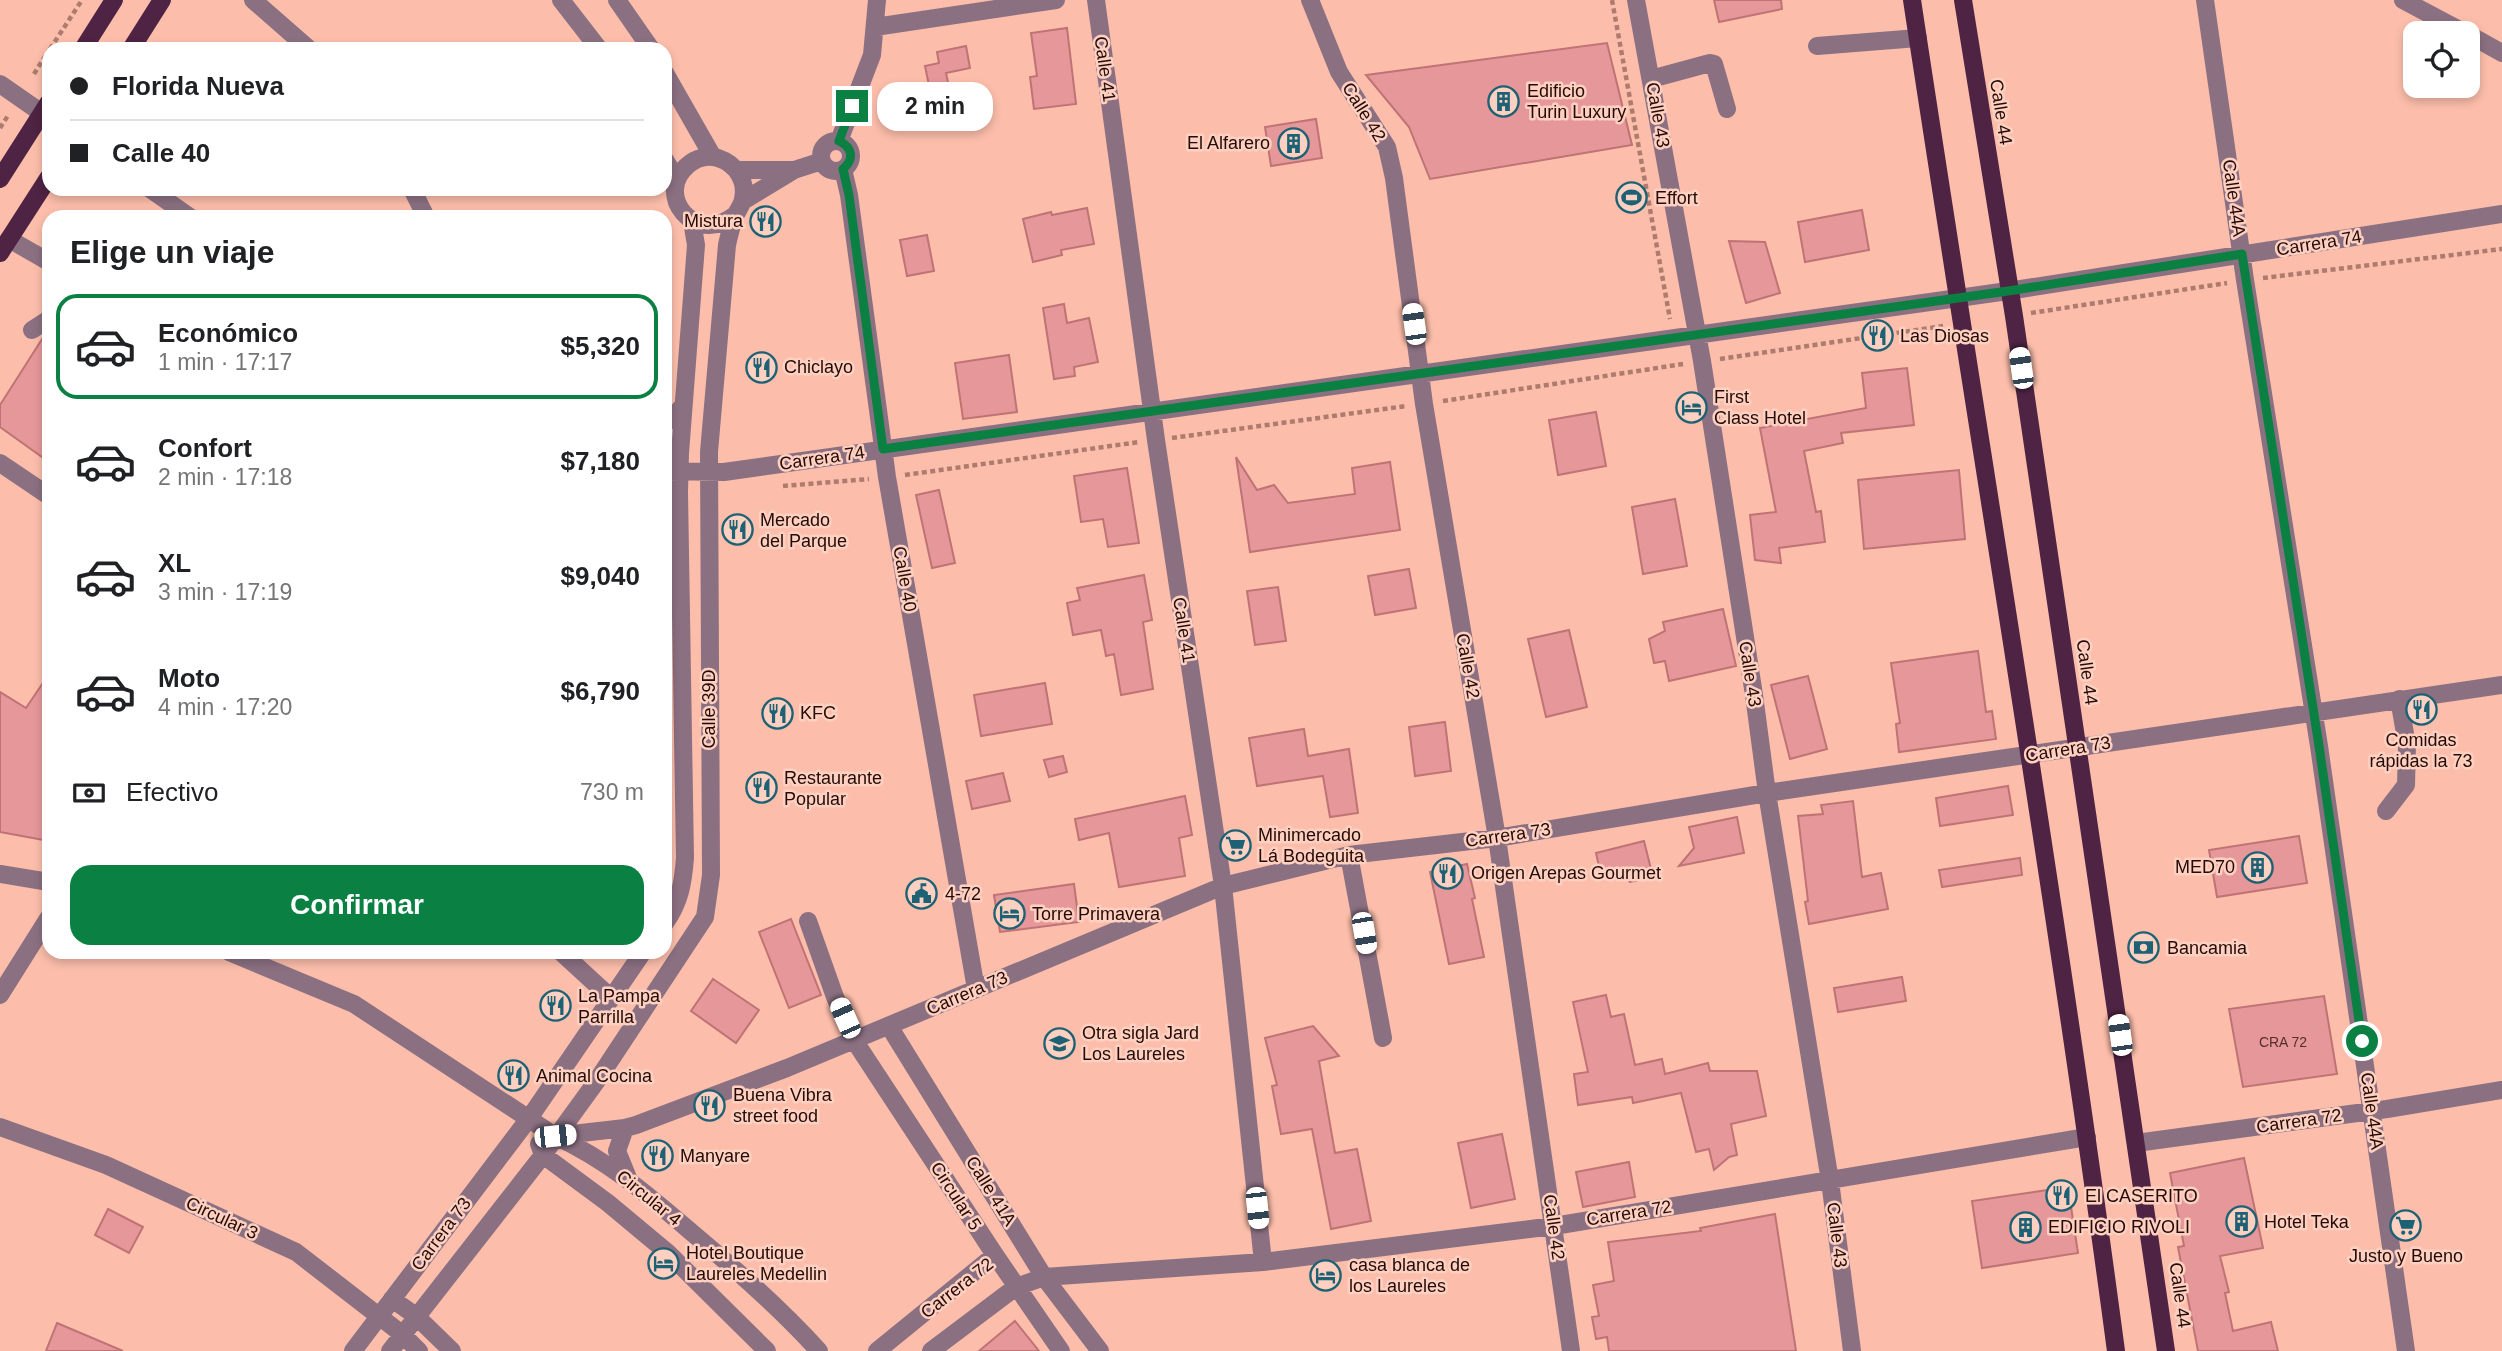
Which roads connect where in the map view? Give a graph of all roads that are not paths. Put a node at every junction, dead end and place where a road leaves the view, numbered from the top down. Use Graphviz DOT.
graph roads {
  1 [pos="114,0"];
  2 [pos="162,0"];
  3 [pos="253,0"];
  4 [pos="561,0"];
  5 [pos="617,0"];
  6 [pos="877,0"];
  7 [pos="1056,0"];
  8 [pos="1096,0"];
  9 [pos="1310,0"];
  10 [pos="1636,0"];
  11 [pos="1912,0"];
  12 [pos="1963,0"];
  13 [pos="2205,0"];
  14 [pos="2403,0"];
  15 [pos="2442,21"];
  16 [pos="875,27"];
  17 [pos="1918,38"];
  18 [pos="2480,41"];
  19 [pos="87,42"];
  20 [pos="135,42"];
  21 [pos="301,42"];
  22 [pos="594,42"];
  23 [pos="645,42"];
  24 [pos="1817,46"];
  25 [pos="2502,53"];
  26 [pos="1651,79"];
  27 [pos="0,84"];
  28 [pos="672,85"];
  29 [pos="42,108"];
  30 [pos="1727,109"];
  31 [pos="42,118"];
  32 [pos="839,141"];
  33 [pos="713,157"];
  34 [pos="822,161"];
  35 [pos="843,169"];
  36 [pos="737,170"];
  37 [pos="794,170"];
  38 [pos="672,172"];
  39 [pos="0,178"];
  40 [pos="677,180"];
  41 [pos="42,188"];
  42 [pos="160,196"];
  43 [pos="739,208"];
  44 [pos="180,210"];
  45 [pos="2502,214"];
  46 [pos="692,222"];
  47 [pos="5,246"];
  48 [pos="2242,254"];
  49 [pos="42,259"];
  50 [pos="2008,291"];
  51 [pos="1956,297"];
  52 [pos="42,324"];
  53 [pos="32,330"];
  54 [pos="1697,334"];
  55 [pos="1421,373"];
  56 [pos="683,406"];
  57 [pos="1152,411"];
  58 [pos="672,418"];
  59 [pos="883,449"];
  60 [pos="0,463"];
  61 [pos="672,472"];
  62 [pos="708,473"];
  63 [pos="42,491"];
  64 [pos="2502,685"];
  65 [pos="2399,699"];
  66 [pos="2314,711"];
  67 [pos="2077,747"];
  68 [pos="2031,755"];
  69 [pos="1767,793"];
  70 [pos="2386,811"];
  71 [pos="1497,838"];
  72 [pos="1349,855"];
  73 [pos="0,874"];
  74 [pos="42,882"];
  75 [pos="1223,886"];
  76 [pos="672,914"];
  77 [pos="808,922"];
  78 [pos="42,928"];
  79 [pos="246,959"];
  80 [pos="569,959"];
  81 [pos="638,959"];
  82 [pos="976,989"];
  83 [pos="0,995"];
  84 [pos="610,997"];
  85 [pos="889,1026"];
  86 [pos="1384,1038"];
  87 [pos="854,1040"];
  88 [pos="2502,1090"];
  89 [pos="2372,1111"];
  90 [pos="530,1117"];
  91 [pos="0,1126"];
  92 [pos="625,1128"];
  93 [pos="555,1136"];
  94 [pos="2087,1137"];
  95 [pos="2136,1143"];
  96 [pos="543,1155"];
  97 [pos="628,1178"];
  98 [pos="1830,1181"];
  99 [pos="1554,1226"];
  100 [pos="995,1255"];
  101 [pos="1263,1262"];
  102 [pos="1044,1277"];
  103 [pos="1016,1287"];
  104 [pos="392,1299"];
  105 [pos="416,1316"];
  106 [pos="379,1317"];
  107 [pos="402,1335"];
  108 [pos="353,1351"];
  109 [pos="390,1351"];
  110 [pos="419,1351"];
  111 [pos="452,1351"];
  112 [pos="767,1351"];
  113 [pos="819,1351"];
  114 [pos="877,1351"];
  115 [pos="931,1351"];
  116 [pos="1061,1351"];
  117 [pos="1100,1351"];
  118 [pos="1571,1351"];
  119 [pos="1852,1351"];
  120 [pos="2116,1351"];
  121 [pos="2166,1351"];
  122 [pos="2406,1351"];
  1 -- 19 [label="main road"];
  2 -- 20 [label="main road"];
  3 -- 21 [label="street"];
  4 -- 22 [label="street"];
  5 -- 23 [label="street"];
  6 -- 16 [label="street"];
  7 -- 16 [label="street"];
  8 -- 57 [label="street, Calle 41"];
  9 -- 55 [label="street, Calle 42"];
  10 -- 26 [label="street, Calle 43"];
  11 -- 17 [label="main road"];
  12 -- 50 [label="main road, Calle 44"];
  13 -- 48 [label="street, Calle 44A"];
  14 -- 15 [label="street"];
  16 -- 32 [label="street"];
  17 -- 24 [label="street"];
  17 -- 51 [label="main road"];
  18 -- 25 [label="street"];
  26 -- 30 [label="street"];
  26 -- 54 [label="street, Calle 43"];
  27 -- 29 [label="street"];
  28 -- 33 [label="street"];
  31 -- 39 [label="main road"];
  32 -- 34 [label="street"];
  32 -- 35 [label="street"];
  33 -- 36 [label="street"];
  33 -- 40 [label="street"];
  34 -- 35 [label="street"];
  34 -- 37 [label="street"];
  35 -- 59 [label="street, Calle 40"];
  36 -- 37 [label="street"];
  36 -- 43 [label="street"];
  37 -- 43 [label="street"];
  38 -- 40 [label="street"];
  40 -- 46 [label="street"];
  41 -- 47 [label="main road"];
  42 -- 44 [label="street"];
  43 -- 46 [label="street"];
  43 -- 62 [label="street, Calle 39D"];
  45 -- 48 [label="street, Carrera 74"];
  46 -- 56 [label="street, Calle 39D"];
  47 -- 49 [label="street"];
  48 -- 50 [label="street, Carrera 74"];
  48 -- 66 [label="street, Calle 44A"];
  50 -- 51 [label="street, Carrera 74"];
  50 -- 67 [label="main road, Calle 44"];
  51 -- 54 [label="street, Carrera 74"];
  51 -- 68 [label="main road"];
  52 -- 53 [label="street"];
  54 -- 55 [label="street, Carrera 74"];
  54 -- 69 [label="street, Calle 43"];
  55 -- 57 [label="street, Carrera 74"];
  55 -- 71 [label="street, Calle 42"];
  56 -- 58 [label="street"];
  56 -- 61 [label="street, Calle 39D"];
  57 -- 59 [label="street, Carrera 74"];
  57 -- 75 [label="street, Calle 41"];
  59 -- 62 [label="street, Carrera 74"];
  59 -- 82 [label="street, Calle 40"];
  60 -- 63 [label="street"];
  61 -- 62 [label="street, Carrera 74"];
  61 -- 76 [label="street, Calle 39D"];
  62 -- 93 [label="street, Calle 39D"];
  64 -- 65 [label="street, Carrera 73"];
  65 -- 66 [label="street, Carrera 73"];
  65 -- 70 [label="street"];
  66 -- 67 [label="street, Carrera 73"];
  66 -- 89 [label="street, Calle 44A"];
  67 -- 68 [label="street, Carrera 73"];
  67 -- 95 [label="main road, Calle 44"];
  68 -- 69 [label="street, Carrera 73"];
  68 -- 94 [label="main road"];
  69 -- 71 [label="street, Carrera 73"];
  69 -- 98 [label="street, Calle 43"];
  71 -- 72 [label="street, Carrera 73"];
  71 -- 99 [label="street, Calle 42"];
  72 -- 75 [label="street, Carrera 73"];
  72 -- 86 [label="street"];
  73 -- 74 [label="street"];
  75 -- 82 [label="street, Carrera 73"];
  75 -- 101 [label="street, Calle 41"];
  77 -- 87 [label="street, Circular 5"];
  78 -- 83 [label="street"];
  79 -- 90 [label="street, Circular 4"];
  80 -- 84 [label="street"];
  81 -- 84 [label="street"];
  82 -- 85 [label="street, Carrera 73"];
  84 -- 90 [label="street"];
  85 -- 87 [label="street, Carrera 73"];
  85 -- 102 [label="street, Calle 41A"];
  87 -- 92 [label="street, Carrera 73"];
  87 -- 100 [label="street, Circular 5"];
  88 -- 89 [label="street, Carrera 72"];
  89 -- 95 [label="street, Carrera 72"];
  89 -- 122 [label="street, Calle 44A"];
  90 -- 93 [label="street, Circular 4"];
  90 -- 96 [label="street"];
  90 -- 104 [label="street, Carrera 73"];
  91 -- 106 [label="street, Circular 3"];
  92 -- 93 [label="street, Carrera 73"];
  92 -- 97 [label="street"];
  93 -- 96 [label="street, Calle 39D"];
  93 -- 97 [label="street, Circular 4"];
  94 -- 98 [label="street, Carrera 72"];
  94 -- 120 [label="main road"];
  95 -- 121 [label="main road, Calle 44"];
  96 -- 105 [label="street, Carrera 73"];
  96 -- 112 [label="street, Circular 4"];
  97 -- 113 [label="street, Circular 4"];
  98 -- 99 [label="street, Carrera 72"];
  98 -- 119 [label="street, Calle 43"];
  99 -- 101 [label="street, Carrera 72"];
  99 -- 118 [label="street, Calle 42"];
  100 -- 102 [label="street, Carrera 72"];
  100 -- 103 [label="street, Circular 5"];
  100 -- 114 [label="street, Carrera 72"];
  101 -- 102 [label="street, Carrera 72"];
  102 -- 103 [label="street, Carrera 72"];
  102 -- 117 [label="street, Calle 41A"];
  103 -- 115 [label="street, Carrera 72"];
  103 -- 116 [label="street, Circular 5"];
  104 -- 105 [label="street"];
  104 -- 106 [label="street, Carrera 73"];
  105 -- 107 [label="street, Carrera 73"];
  105 -- 111 [label="street"];
  106 -- 107 [label="street, Circular 3"];
  106 -- 108 [label="street, Carrera 73"];
  107 -- 109 [label="street, Carrera 73"];
  107 -- 110 [label="street, Circular 3"];
}
